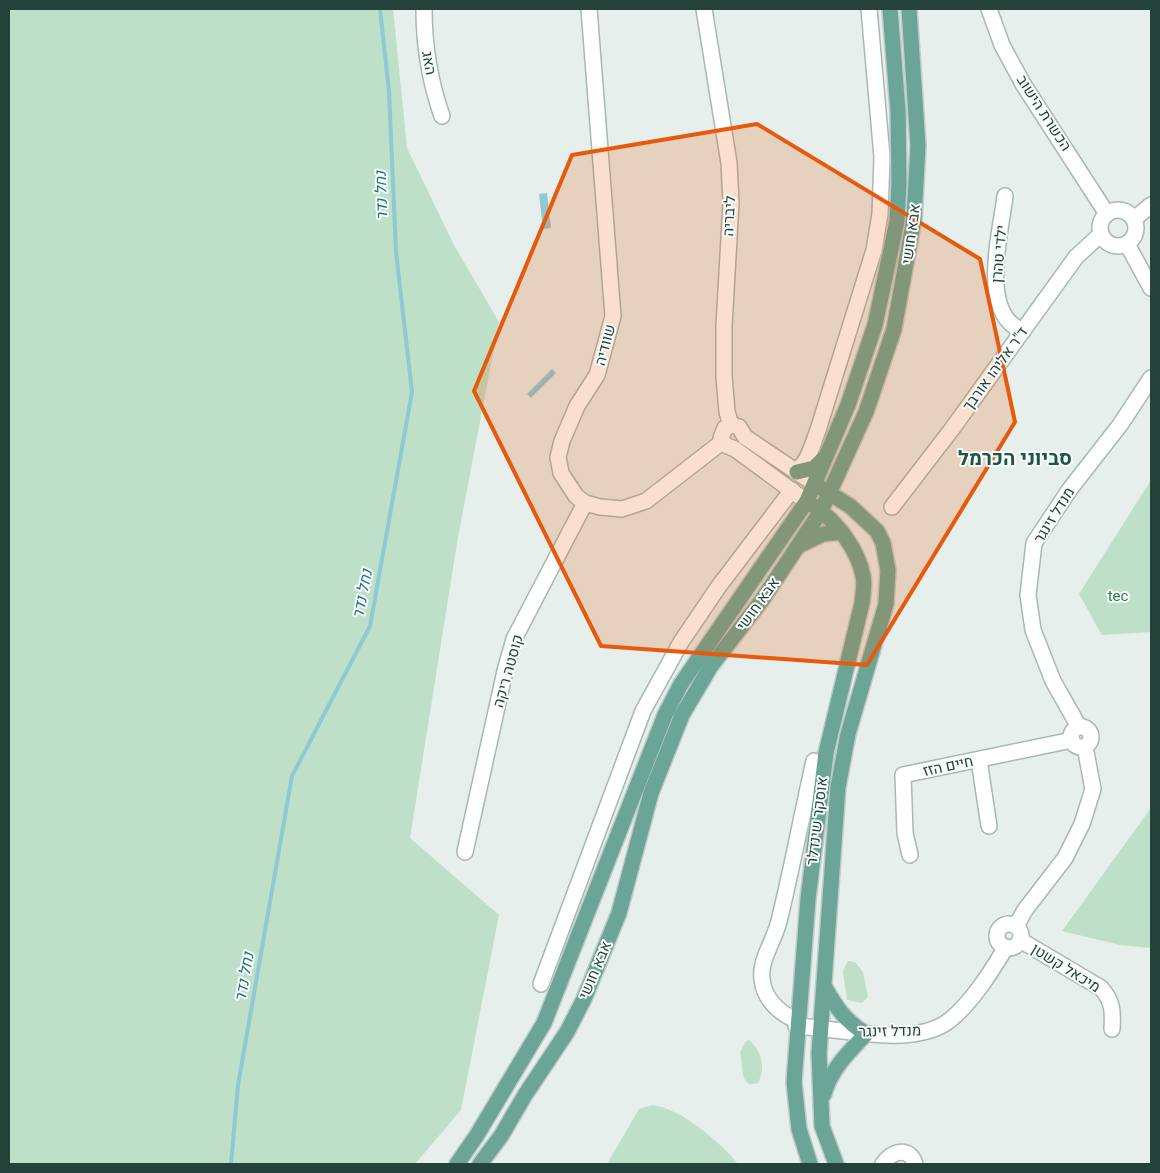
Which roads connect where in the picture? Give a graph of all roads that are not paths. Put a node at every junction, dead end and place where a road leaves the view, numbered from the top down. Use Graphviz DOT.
graph roads {
  1 [pos="424,9"];
  2 [pos="590,9"];
  3 [pos="704,9"];
  4 [pos="869,9"];
  5 [pos="890,9"];
  6 [pos="909,9"];
  7 [pos="989,9"];
  8 [pos="442,116"];
  9 [pos="1004,196"];
  10 [pos="1151,205"];
  11 [pos="1107,214"];
  12 [pos="1134,219"];
  13 [pos="1101,234"];
  14 [pos="1127,244"];
  15 [pos="1151,288"];
  16 [pos="1023,331"];
  17 [pos="1151,378"];
  18 [pos="731,425"];
  19 [pos="745,437"];
  20 [pos="729,445"];
  21 [pos="826,456"];
  22 [pos="840,469"];
  23 [pos="795,471"];
  24 [pos="815,484"];
  25 [pos="792,490"];
  26 [pos="830,493"];
  27 [pos="807,501"];
  28 [pos="585,503"];
  29 [pos="850,506"];
  30 [pos="892,507"];
  31 [pos="821,511"];
  32 [pos="842,532"];
  33 [pos="799,546"];
  34 [pos="1079,738"];
  35 [pos="979,760"];
  36 [pos="814,761"];
  37 [pos="989,826"];
  38 [pos="465,852"];
  39 [pos="910,855"];
  40 [pos="1018,933"];
  41 [pos="1006,948"];
  42 [pos="541,984"];
  43 [pos="824,986"];
  44 [pos="796,1026"];
  45 [pos="821,1027"];
  46 [pos="1112,1029"];
  47 [pos="866,1034"];
  48 [pos="820,1107"];
  49 [pos="456,1164"];
  50 [pos="480,1164"];
  51 [pos="810,1164"];
  52 [pos="836,1164"];
  53 [pos="883,1164"];
  54 [pos="915,1164"];
  1 -- 8 [label="street, האג"];
  2 -- 28 [label="street, שוודיה"];
  3 -- 18 [label="street, ליבריה"];
  4 -- 23 [label="street"];
  5 -- 21 [label="main road, אבא חושי"];
  6 -- 22 [label="main road, אבא חושי"];
  7 -- 11 [label="street, הכשרת הישוב"];
  9 -- 16 [label="street, ילדי טהרן"];
  10 -- 12 [label="street"];
  11 -- 12 [label="street"];
  11 -- 13 [label="street"];
  12 -- 14 [label="street"];
  13 -- 14 [label="street"];
  13 -- 16 [label="street, ד\"ר אליהו אורבך"];
  14 -- 15 [label="street"];
  16 -- 30 [label="street, ד\"ר אליהו אורבך"];
  17 -- 34 [label="street, מנדל זינגר"];
  18 -- 19 [label="street"];
  18 -- 20 [label="street"];
  19 -- 20 [label="street"];
  19 -- 23 [label="street"];
  20 -- 25 [label="street"];
  20 -- 28 [label="street"];
  21 -- 23 [label="main road"];
  21 -- 24 [label="main road, אבא חושי"];
  22 -- 26 [label="main road, אבא חושי"];
  22 -- 29 [label="main road, אוסקר שינדלר"];
  23 -- 24 [label="street"];
  24 -- 26 [label="main road, אוסקר שינדלר"];
  24 -- 27 [label="main road, אבא חושי"];
  25 -- 27 [label="street"];
  25 -- 42 [label="street"];
  26 -- 29 [label="main road, אוסקר שינדלר"];
  26 -- 31 [label="main road, אבא חושי"];
  27 -- 31 [label="main road, אוסקר שינדלר"];
  27 -- 49 [label="main road, אבא חושי"];
  28 -- 38 [label="street, קוסטה ריקה"];
  29 -- 43 [label="main road, אוסקר שינדלר"];
  31 -- 32 [label="main road, אוסקר שינדלר"];
  31 -- 33 [label="main road, אבא חושי"];
  32 -- 33 [label="main road"];
  32 -- 44 [label="main road, אוסקר שינדלר"];
  33 -- 50 [label="main road, אבא חושי"];
  34 -- 35 [label="street, חיים הזז"];
  34 -- 40 [label="street, מנדל זינגר"];
  35 -- 37 [label="street"];
  35 -- 39 [label="street, חיים הזז"];
  36 -- 44 [label="street"];
  40 -- 41 [label="street"];
  40 -- 41 [label="street"];
  40 -- 46 [label="street, מיכאל קשטן"];
  41 -- 47 [label="street, מנדל זינגר"];
  43 -- 45 [label="main road, אוסקר שינדלר"];
  43 -- 47 [label="main road"];
  44 -- 45 [label="street, מנדל זינגר"];
  44 -- 51 [label="main road, אוסקר שינדלר"];
  45 -- 47 [label="street, מנדל זינגר"];
  45 -- 48 [label="main road, אוסקר שינדלר"];
  47 -- 48 [label="main road"];
  48 -- 52 [label="main road, אוסקר שינדלר"];
  53 -- 54 [label="street"];
}
